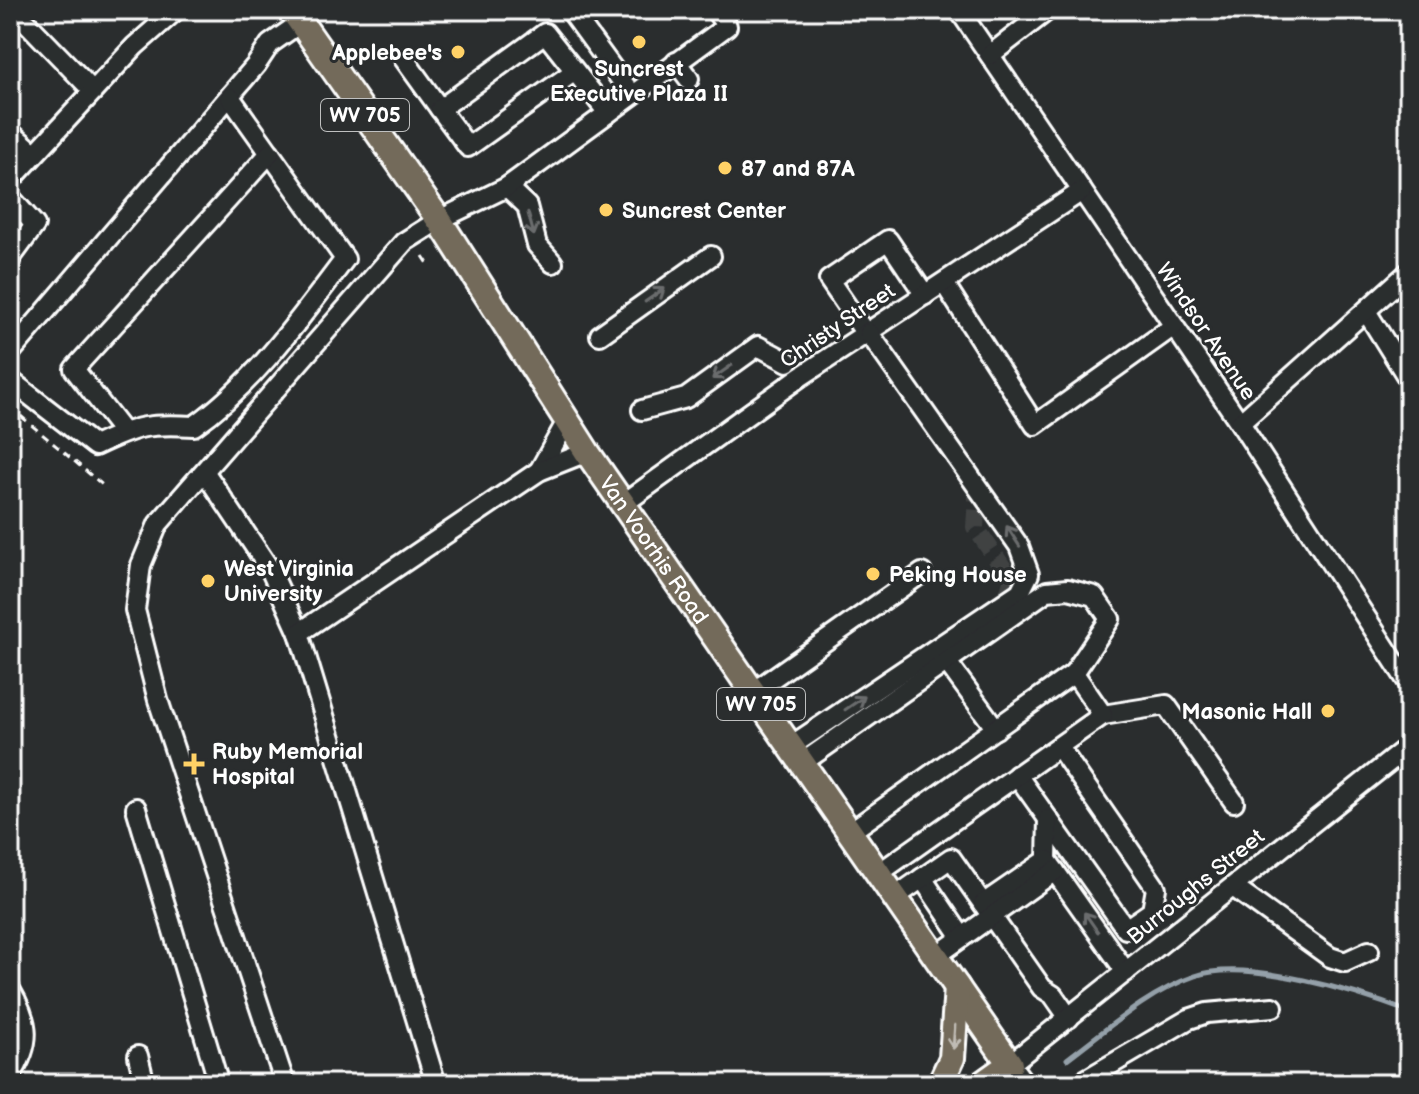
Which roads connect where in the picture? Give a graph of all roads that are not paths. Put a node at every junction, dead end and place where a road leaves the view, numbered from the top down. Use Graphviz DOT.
graph roads {
  1 [pos="176,10"];
  2 [pos="570,10"];
  3 [pos="715,10"];
  4 [pos="959,10"];
  5 [pos="1048,10"];
  6 [pos="296,16"];
  7 [pos="27,23"];
  8 [pos="990,55"];
  9 [pos="404,59"];
  10 [pos="676,62"];
  11 [pos="575,71"];
  12 [pos="689,79"];
  13 [pos="93,91"];
  14 [pos="632,95"];
  15 [pos="230,97"];
  16 [pos="440,109"];
  17 [pos="608,113"];
  18 [pos="10,132"];
  19 [pos="34,153"];
  20 [pos="270,153"];
  21 [pos="10,181"];
  22 [pos="507,187"];
  23 [pos="1082,191"];
  24 [pos="10,197"];
  25 [pos="439,220"];
  26 [pos="711,256"];
  27 [pos="10,259"];
  28 [pos="553,263"];
  29 [pos="1409,272"];
  30 [pos="944,283"];
  31 [pos="925,295"];
  32 [pos="1366,311"];
  33 [pos="1174,326"];
  34 [pos="868,334"];
  35 [pos="600,335"];
  36 [pos="10,353"];
  37 [pos="788,362"];
  38 [pos="252,375"];
  39 [pos="10,380"];
  40 [pos="1409,380"];
  41 [pos="271,398"];
  42 [pos="642,410"];
  43 [pos="567,421"];
  44 [pos="1240,423"];
  45 [pos="123,432"];
  46 [pos="587,452"];
  47 [pos="539,471"];
  48 [pos="206,474"];
  49 [pos="623,504"];
  50 [pos="922,573"];
  51 [pos="299,633"];
  52 [pos="947,662"];
  53 [pos="1074,673"];
  54 [pos="1409,684"];
  55 [pos="753,692"];
  56 [pos="1103,715"];
  57 [pos="996,729"];
  58 [pos="1409,746"];
  59 [pos="1059,747"];
  60 [pos="797,755"];
  61 [pos="1017,775"];
  62 [pos="1234,802"];
  63 [pos="136,808"];
  64 [pos="1048,819"];
  65 [pos="850,832"];
  66 [pos="1051,866"];
  67 [pos="879,873"];
  68 [pos="922,878"];
  69 [pos="1233,887"];
  70 [pos="895,897"];
  71 [pos="987,910"];
  72 [pos="962,937"];
  73 [pos="1369,951"];
  74 [pos="936,956"];
  75 [pos="1126,972"];
  76 [pos="957,987"];
  77 [pos="10,989"];
  78 [pos="1273,1007"];
  79 [pos="1069,1018"];
  80 [pos="138,1056"];
  81 [pos="1010,1064"];
  82 [pos="15,1069"];
  83 [pos="1101,1078"];
  84 [pos="145,1084"];
  85 [pos="219,1084"];
  86 [pos="285,1084"];
  87 [pos="436,1084"];
  88 [pos="940,1084"];
  89 [pos="982,1084"];
  90 [pos="1025,1084"];
  91 [pos="1078,1084"];
  1 -- 13 [label="street"];
  2 -- 14 [label="street"];
  3 -- 10 [label="street"];
  4 -- 8 [label="street, Windsor Avenue"];
  5 -- 8 [label="street"];
  6 -- 15 [label="street"];
  6 -- 25 [label="main road, Van Voorhis Road / WV 705"];
  7 -- 13 [label="street"];
  8 -- 23 [label="street, Windsor Avenue"];
  9 -- 16 [label="street"];
  10 -- 12 [label="street"];
  10 -- 14 [label="street"];
  11 -- 16 [label="street"];
  11 -- 16 [label="street"];
  11 -- 17 [label="street"];
  13 -- 19 [label="street"];
  14 -- 17 [label="street"];
  15 -- 20 [label="street"];
  15 -- 36 [label="street"];
  17 -- 22 [label="street"];
  18 -- 19 [label="street"];
  19 -- 21 [label="street"];
  20 -- 38 [label="street"];
  20 -- 45 [label="street"];
  22 -- 25 [label="street"];
  22 -- 28 [label="street, one-way"];
  23 -- 30 [label="street, Christy Street"];
  23 -- 33 [label="street, Windsor Avenue"];
  24 -- 27 [label="street"];
  25 -- 41 [label="street"];
  25 -- 43 [label="main road, Van Voorhis Road / WV 705"];
  35 -- 26 [label="street, one-way"];
  29 -- 32 [label="street"];
  30 -- 31 [label="street, Christy Street"];
  30 -- 33 [label="street"];
  31 -- 34 [label="street, Christy Street"];
  31 -- 34 [label="street"];
  32 -- 40 [label="street"];
  32 -- 44 [label="street"];
  33 -- 44 [label="street, Windsor Avenue"];
  34 -- 49 [label="street, Christy Street"];
  60 -- 34 [label="street, one-way"];
  37 -- 42 [label="street, one-way"];
  38 -- 41 [label="street"];
  38 -- 45 [label="street"];
  39 -- 45 [label="street"];
  41 -- 48 [label="street"];
  43 -- 46 [label="main road, Van Voorhis Road / WV 705"];
  43 -- 47 [label="street"];
  44 -- 54 [label="street, Windsor Avenue"];
  46 -- 47 [label="street"];
  46 -- 49 [label="main road, Van Voorhis Road / WV 705"];
  47 -- 51 [label="street"];
  48 -- 51 [label="street"];
  48 -- 86 [label="street"];
  49 -- 55 [label="main road, Van Voorhis Road / WV 705"];
  50 -- 55 [label="street"];
  51 -- 87 [label="street"];
  52 -- 53 [label="street"];
  52 -- 57 [label="street"];
  52 -- 60 [label="street"];
  53 -- 56 [label="street"];
  53 -- 57 [label="street"];
  55 -- 60 [label="main road, Van Voorhis Road / WV 705"];
  56 -- 59 [label="street"];
  56 -- 62 [label="street"];
  57 -- 65 [label="street"];
  58 -- 69 [label="street, Burroughs Street"];
  59 -- 61 [label="street"];
  59 -- 64 [label="street"];
  60 -- 65 [label="main road, Van Voorhis Road / WV 705"];
  61 -- 64 [label="street"];
  61 -- 67 [label="street"];
  63 -- 85 [label="street"];
  64 -- 66 [label="street"];
  65 -- 67 [label="main road, Van Voorhis Road / WV 705"];
  66 -- 71 [label="street"];
  75 -- 66 [label="street, one-way"];
  67 -- 70 [label="main road, Van Voorhis Road / WV 705"];
  68 -- 70 [label="street"];
  68 -- 71 [label="street"];
  68 -- 72 [label="street"];
  69 -- 73 [label="street"];
  69 -- 75 [label="street, Burroughs Street"];
  70 -- 74 [label="main road, Van Voorhis Road / WV 705"];
  71 -- 72 [label="street"];
  71 -- 79 [label="street"];
  72 -- 74 [label="street"];
  74 -- 76 [label="main road, Van Voorhis Road / WV 705"];
  75 -- 79 [label="street, Burroughs Street"];
  76 -- 81 [label="main road, Van Voorhis Road / WV 705"];
  76 -- 88 [label="main road, one-way"];
  77 -- 82 [label="street"];
  78 -- 83 [label="street"];
  79 -- 81 [label="street, Burroughs Street"];
  80 -- 84 [label="street"];
  81 -- 89 [label="main road"];
  81 -- 90 [label="street, Van Voorhis Road"];
  83 -- 91 [label="street"];
}
